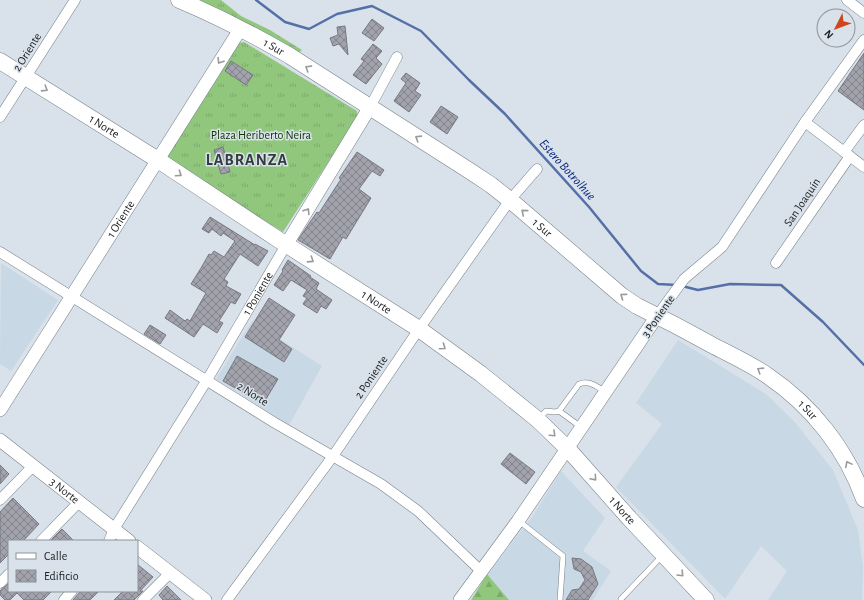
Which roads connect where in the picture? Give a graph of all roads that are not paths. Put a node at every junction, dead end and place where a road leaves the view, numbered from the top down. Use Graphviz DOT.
graph roads {
  1 [pos="75,0"];
  2 [pos="179,0"];
  3 [pos="847,0"];
  4 [pos="864,13"];
  5 [pos="241,28"];
  6 [pos="864,40"];
  7 [pos="397,56"];
  8 [pos="0,61"];
  9 [pos="26,78"];
  10 [pos="370,107"];
  11 [pos="0,117"];
  12 [pos="805,122"];
  13 [pos="864,125"];
  14 [pos="847,154"];
  15 [pos="158,160"];
  16 [pos="864,167"];
  17 [pos="537,169"];
  18 [pos="510,200"];
  19 [pos="286,245"];
  20 [pos="0,252"];
  21 [pos="776,263"];
  22 [pos="72,297"];
  23 [pos="657,316"];
  24 [pos="419,329"];
  25 [pos="207,380"];
  26 [pos="606,392"];
  27 [pos="0,410"];
  28 [pos="559,411"];
  29 [pos="538,420"];
  30 [pos="582,428"];
  31 [pos="0,440"];
  32 [pos="568,449"];
  33 [pos="333,456"];
  34 [pos="33,466"];
  35 [pos="864,499"];
  36 [pos="0,500"];
  37 [pos="79,502"];
  38 [pos="518,521"];
  39 [pos="112,535"];
  40 [pos="42,540"];
  41 [pos="126,540"];
  42 [pos="138,548"];
  43 [pos="662,555"];
  44 [pos="481,571"];
  45 [pos="170,572"];
  46 [pos="8,575"];
  47 [pos="0,583"];
  48 [pos="71,592"];
  49 [pos="621,599"];
  50 [pos="64,600"];
  51 [pos="143,600"];
  52 [pos="205,600"];
  53 [pos="227,600"];
  54 [pos="460,600"];
  55 [pos="560,600"];
  56 [pos="706,600"];
  1 -- 9 [label="street, 2 Oriente"];
  2 -- 5 [label="main road, 1 Sur"];
  3 -- 4 [label="street"];
  10 -- 5 [label="main road, 1 Sur, one-way"];
  5 -- 15 [label="street, 1 Oriente, one-way"];
  6 -- 12 [label="street, 3 Poniente"];
  7 -- 10 [label="street, 1 Poniente"];
  8 -- 9 [label="main road, 1 Norte"];
  9 -- 11 [label="street, 2 Oriente"];
  9 -- 15 [label="main road, 1 Norte, one-way"];
  18 -- 10 [label="main road, 1 Sur, one-way"];
  19 -- 10 [label="street, 1 Poniente, one-way"];
  12 -- 14 [label="street"];
  12 -- 23 [label="street, 3 Poniente"];
  13 -- 14 [label="street, San Joaquín"];
  14 -- 16 [label="street"];
  14 -- 21 [label="street, San Joaquín"];
  15 -- 19 [label="main road, 1 Norte, one-way"];
  15 -- 22 [label="street, 1 Oriente"];
  17 -- 18 [label="street, 2 Poniente"];
  23 -- 18 [label="main road, 1 Sur, one-way"];
  18 -- 24 [label="street, 2 Poniente"];
  19 -- 24 [label="main road, 1 Norte, one-way"];
  19 -- 25 [label="street, 1 Poniente"];
  20 -- 22 [label="street, 2 Norte"];
  22 -- 25 [label="street, 2 Norte"];
  22 -- 27 [label="street, 1 Oriente"];
  23 -- 26 [label="street, 3 Poniente"];
  35 -- 23 [label="main road, 1 Sur, one-way"];
  24 -- 29 [label="main road, 1 Norte, one-way"];
  24 -- 33 [label="street, 2 Poniente"];
  25 -- 33 [label="street, 2 Norte"];
  25 -- 39 [label="street, 1 Poniente"];
  26 -- 28 [label="lane"];
  26 -- 30 [label="street, 3 Poniente"];
  28 -- 29 [label="lane"];
  28 -- 30 [label="lane"];
  29 -- 32 [label="main road, 1 Norte, one-way"];
  30 -- 32 [label="street, 3 Poniente"];
  31 -- 34 [label="street, 3 Norte"];
  32 -- 38 [label="street, 3 Poniente"];
  32 -- 43 [label="main road, 1 Norte, one-way"];
  33 -- 44 [label="street, 2 Norte"];
  33 -- 53 [label="street, 2 Poniente"];
  34 -- 36 [label="street"];
  34 -- 37 [label="street, 3 Norte"];
  37 -- 39 [label="street, 3 Norte"];
  37 -- 40 [label="street"];
  38 -- 44 [label="street, 3 Poniente"];
  38 -- 55 [label="lane"];
  39 -- 41 [label="street, 3 Norte"];
  42 -- 45 [label="street"];
  43 -- 49 [label="lane"];
  43 -- 56 [label="main road, 1 Norte, one-way"];
  44 -- 54 [label="street, 3 Poniente"];
  45 -- 51 [label="street"];
  45 -- 52 [label="street"];
  46 -- 47 [label="street"];
  48 -- 50 [label="street"];
}
